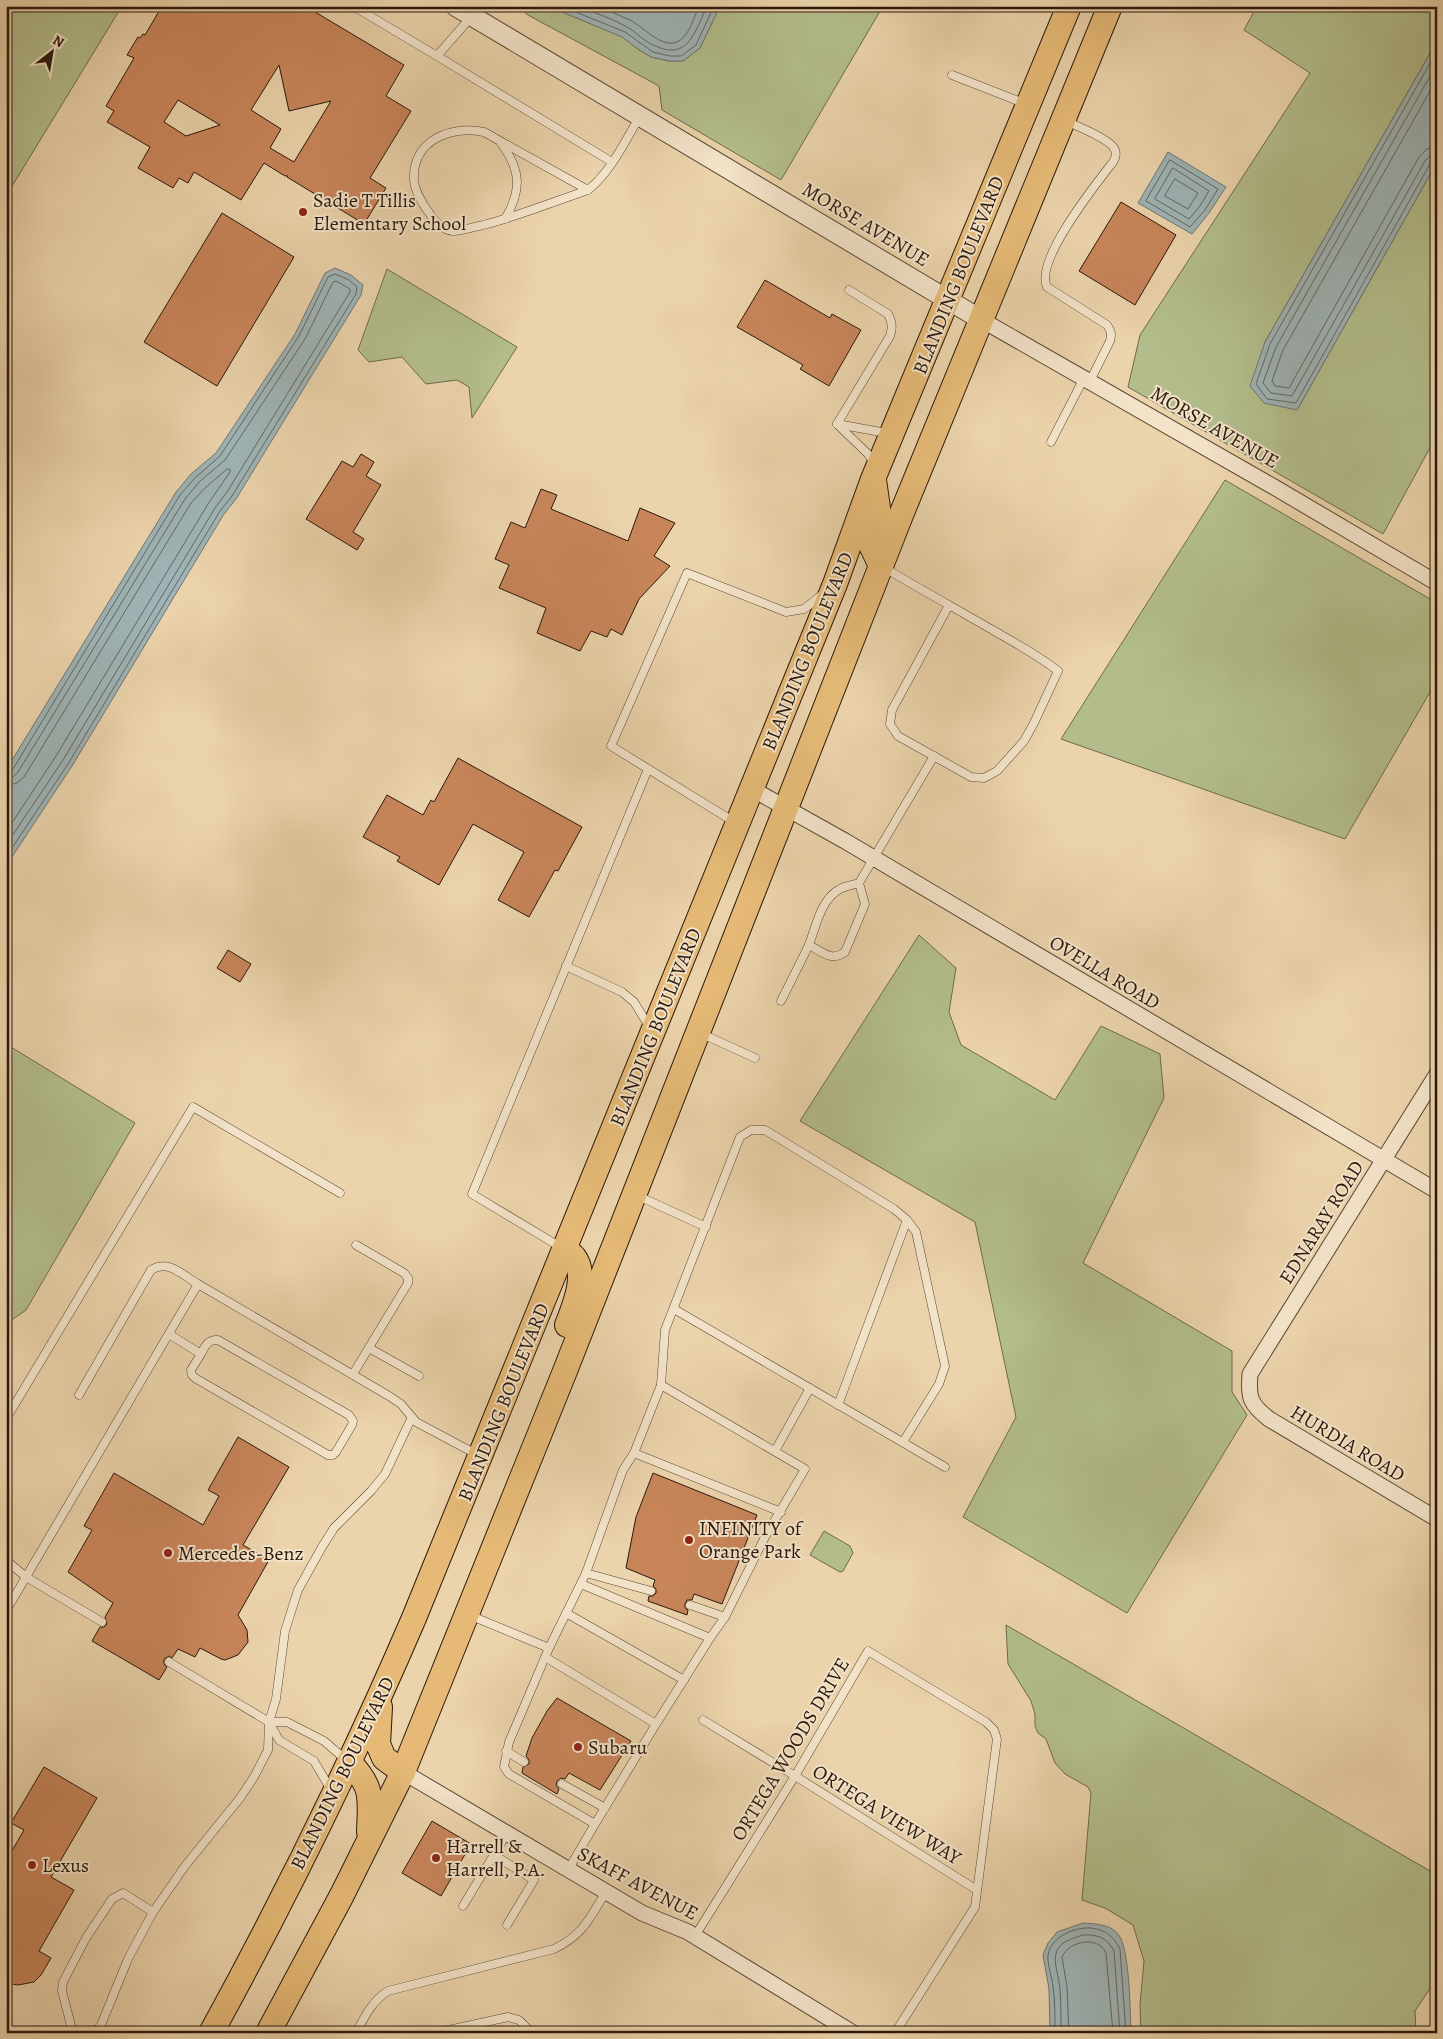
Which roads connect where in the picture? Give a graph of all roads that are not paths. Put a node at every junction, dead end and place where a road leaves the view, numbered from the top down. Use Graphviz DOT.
graph roads {
  1 [pos="353,6"];
  2 [pos="455,6"];
  3 [pos="1069,6"];
  4 [pos="1110,6"];
  5 [pos="472,16"];
  6 [pos="437,56"];
  7 [pos="952,75"];
  8 [pos="1028,105"];
  9 [pos="640,116"];
  10 [pos="1063,120"];
  11 [pos="499,140"];
  12 [pos="612,162"];
  13 [pos="588,190"];
  14 [pos="505,219"];
  15 [pos="849,290"];
  16 [pos="948,300"];
  17 [pos="980,319"];
  18 [pos="1087,380"];
  19 [pos="837,424"];
  20 [pos="894,430"];
  21 [pos="1051,442"];
  22 [pos="876,474"];
  23 [pos="881,566"];
  24 [pos="1437,583"];
  25 [pos="835,584"];
  26 [pos="950,605"];
  27 [pos="934,756"];
  28 [pos="648,769"];
  29 [pos="752,789"];
  30 [pos="786,808"];
  31 [pos="738,824"];
  32 [pos="875,859"];
  33 [pos="860,883"];
  34 [pos="810,945"];
  35 [pos="566,966"];
  36 [pos="781,1001"];
  37 [pos="698,1032"];
  38 [pos="652,1033"];
  39 [pos="755,1058"];
  40 [pos="1437,1074"];
  41 [pos="1383,1160"];
  42 [pos="1437,1191"];
  43 [pos="340,1194"];
  44 [pos="634,1194"];
  45 [pos="907,1220"];
  46 [pos="706,1227"];
  47 [pos="356,1246"];
  48 [pos="564,1250"];
  49 [pos="198,1284"];
  50 [pos="674,1309"];
  51 [pos="168,1334"];
  52 [pos="369,1348"];
  53 [pos="201,1354"];
  54 [pos="353,1374"];
  55 [pos="419,1376"];
  56 [pos="661,1385"];
  57 [pos="810,1388"];
  58 [pos="1249,1394"];
  59 [pos="79,1395"];
  60 [pos="838,1405"];
  61 [pos="412,1417"];
  62 [pos="6,1419"];
  63 [pos="903,1442"];
  64 [pos="775,1451"];
  65 [pos="634,1453"];
  66 [pos="481,1456"];
  67 [pos="945,1468"];
  68 [pos="516,1493"];
  69 [pos="781,1512"];
  70 [pos="1437,1519"];
  71 [pos="6,1560"];
  72 [pos="586,1573"];
  73 [pos="26,1577"];
  74 [pos="581,1584"];
  75 [pos="651,1591"];
  76 [pos="690,1605"];
  77 [pos="6,1611"];
  78 [pos="566,1613"];
  79 [pos="467,1614"];
  80 [pos="725,1617"];
  81 [pos="102,1622"];
  82 [pos="710,1638"];
  83 [pos="548,1648"];
  84 [pos="545,1658"];
  85 [pos="170,1662"];
  86 [pos="684,1680"];
  87 [pos="381,1695"];
  88 [pos="702,1720"];
  89 [pos="269,1722"];
  90 [pos="656,1724"];
  91 [pos="506,1751"];
  92 [pos="524,1762"];
  93 [pos="350,1763"];
  94 [pos="403,1772"];
  95 [pos="795,1776"];
  96 [pos="562,1784"];
  97 [pos="334,1794"];
  98 [pos="605,1808"];
  99 [pos="595,1824"];
  100 [pos="507,1833"];
  101 [pos="368,1840"];
  102 [pos="494,1855"];
  103 [pos="568,1870"];
  104 [pos="977,1890"];
  105 [pos="606,1892"];
  106 [pos="463,1906"];
  107 [pos="153,1912"];
  108 [pos="507,1925"];
  109 [pos="695,1936"];
  110 [pos="358,2032"];
  111 [pos="73,2033"];
  112 [pos="95,2033"];
  113 [pos="211,2033"];
  114 [pos="268,2033"];
  115 [pos="435,2033"];
  116 [pos="532,2033"];
  117 [pos="853,2033"];
  118 [pos="896,2033"];
  1 -- 6 [label="lane"];
  2 -- 5 [label="street, MORSE AVENUE"];
  3 -- 8 [label="main road, BLANDING BOULEVARD"];
  4 -- 10 [label="main road, BLANDING BOULEVARD"];
  5 -- 6 [label="lane"];
  5 -- 9 [label="street, MORSE AVENUE"];
  6 -- 12 [label="lane"];
  7 -- 8 [label="lane"];
  8 -- 16 [label="main road, BLANDING BOULEVARD"];
  9 -- 12 [label="lane"];
  9 -- 16 [label="street, MORSE AVENUE"];
  10 -- 17 [label="main road, BLANDING BOULEVARD"];
  10 -- 18 [label="lane"];
  11 -- 13 [label="lane"];
  11 -- 14 [label="lane"];
  11 -- 14 [label="lane"];
  12 -- 13 [label="lane"];
  13 -- 14 [label="lane"];
  15 -- 19 [label="lane"];
  16 -- 17 [label="street, MORSE AVENUE"];
  16 -- 20 [label="main road, BLANDING BOULEVARD"];
  17 -- 18 [label="street, MORSE AVENUE"];
  17 -- 23 [label="main road, BLANDING BOULEVARD"];
  18 -- 21 [label="lane"];
  18 -- 24 [label="street, MORSE AVENUE"];
  19 -- 20 [label="lane"];
  19 -- 22 [label="lane"];
  20 -- 22 [label="main road, BLANDING BOULEVARD"];
  22 -- 23 [label="main road"];
  22 -- 25 [label="main road, BLANDING BOULEVARD"];
  23 -- 26 [label="lane"];
  23 -- 30 [label="main road, BLANDING BOULEVARD"];
  25 -- 28 [label="lane"];
  25 -- 29 [label="main road, BLANDING BOULEVARD"];
  26 -- 27 [label="lane"];
  26 -- 27 [label="lane"];
  27 -- 32 [label="lane"];
  28 -- 31 [label="lane"];
  28 -- 35 [label="lane"];
  29 -- 30 [label="street, OVELLA ROAD"];
  29 -- 31 [label="main road, BLANDING BOULEVARD"];
  30 -- 32 [label="street, OVELLA ROAD"];
  30 -- 37 [label="main road, BLANDING BOULEVARD"];
  31 -- 38 [label="main road, BLANDING BOULEVARD"];
  32 -- 33 [label="lane"];
  32 -- 41 [label="street, OVELLA ROAD"];
  33 -- 34 [label="lane"];
  33 -- 34 [label="lane"];
  34 -- 36 [label="lane"];
  35 -- 38 [label="lane"];
  35 -- 48 [label="lane"];
  37 -- 39 [label="lane"];
  37 -- 44 [label="main road, BLANDING BOULEVARD"];
  38 -- 48 [label="main road, BLANDING BOULEVARD"];
  40 -- 41 [label="street, EDNARAY ROAD"];
  41 -- 42 [label="street, OVELLA ROAD"];
  41 -- 58 [label="street, EDNARAY ROAD"];
  43 -- 62 [label="lane"];
  44 -- 46 [label="lane"];
  44 -- 68 [label="main road, BLANDING BOULEVARD"];
  45 -- 46 [label="lane"];
  45 -- 60 [label="lane"];
  45 -- 63 [label="lane"];
  46 -- 50 [label="lane"];
  47 -- 52 [label="lane"];
  48 -- 66 [label="main road, BLANDING BOULEVARD"];
  48 -- 68 [label="main road"];
  49 -- 51 [label="lane"];
  49 -- 54 [label="lane"];
  49 -- 59 [label="lane"];
  50 -- 56 [label="lane"];
  50 -- 57 [label="lane"];
  51 -- 53 [label="lane"];
  51 -- 73 [label="lane"];
  52 -- 54 [label="lane"];
  52 -- 55 [label="lane"];
  53 -- 53 [label="lane"];
  54 -- 61 [label="lane"];
  56 -- 64 [label="lane"];
  56 -- 65 [label="lane"];
  57 -- 60 [label="lane"];
  57 -- 64 [label="lane"];
  58 -- 70 [label="street, HURDIA ROAD"];
  60 -- 63 [label="lane"];
  61 -- 66 [label="lane"];
  61 -- 89 [label="lane"];
  63 -- 67 [label="lane"];
  64 -- 69 [label="lane"];
  65 -- 69 [label="lane"];
  65 -- 72 [label="lane"];
  66 -- 87 [label="main road, BLANDING BOULEVARD"];
  68 -- 79 [label="main road, BLANDING BOULEVARD"];
  69 -- 80 [label="lane"];
  71 -- 73 [label="lane"];
  72 -- 74 [label="lane"];
  72 -- 75 [label="lane"];
  73 -- 77 [label="lane"];
  73 -- 81 [label="lane"];
  74 -- 78 [label="lane"];
  74 -- 82 [label="lane"];
  76 -- 80 [label="lane"];
  78 -- 83 [label="lane"];
  78 -- 86 [label="lane"];
  79 -- 83 [label="lane"];
  79 -- 94 [label="main road, BLANDING BOULEVARD"];
  80 -- 82 [label="lane"];
  82 -- 86 [label="lane"];
  83 -- 84 [label="lane"];
  84 -- 90 [label="lane"];
  84 -- 91 [label="lane"];
  85 -- 89 [label="lane"];
  86 -- 90 [label="lane"];
  87 -- 93 [label="main road, BLANDING BOULEVARD"];
  87 -- 94 [label="main road"];
  88 -- 95 [label="lane, ORTEGA VIEW WAY"];
  89 -- 93 [label="lane"];
  89 -- 97 [label="lane"];
  89 -- 107 [label="lane"];
  90 -- 98 [label="lane"];
  91 -- 92 [label="lane"];
  91 -- 99 [label="lane"];
  93 -- 97 [label="main road, BLANDING BOULEVARD"];
  93 -- 101 [label="main road"];
  94 -- 100 [label="street, SKAFF AVENUE"];
  94 -- 101 [label="main road, BLANDING BOULEVARD"];
  95 -- 104 [label="lane, ORTEGA VIEW WAY"];
  95 -- 104 [label="lane, ORTEGA WOODS DRIVE"];
  95 -- 109 [label="lane, ORTEGA WOODS DRIVE"];
  96 -- 98 [label="lane"];
  97 -- 113 [label="main road, BLANDING BOULEVARD"];
  98 -- 99 [label="lane"];
  99 -- 103 [label="lane"];
  100 -- 102 [label="lane"];
  100 -- 103 [label="street, SKAFF AVENUE"];
  101 -- 114 [label="main road, BLANDING BOULEVARD"];
  102 -- 106 [label="lane"];
  102 -- 108 [label="lane"];
  103 -- 105 [label="street, SKAFF AVENUE"];
  104 -- 118 [label="lane, ORTEGA WOODS DRIVE"];
  105 -- 109 [label="street, SKAFF AVENUE"];
  105 -- 110 [label="lane"];
  107 -- 111 [label="lane"];
  107 -- 112 [label="lane"];
  109 -- 117 [label="street, SKAFF AVENUE"];
  115 -- 116 [label="lane"];
}
